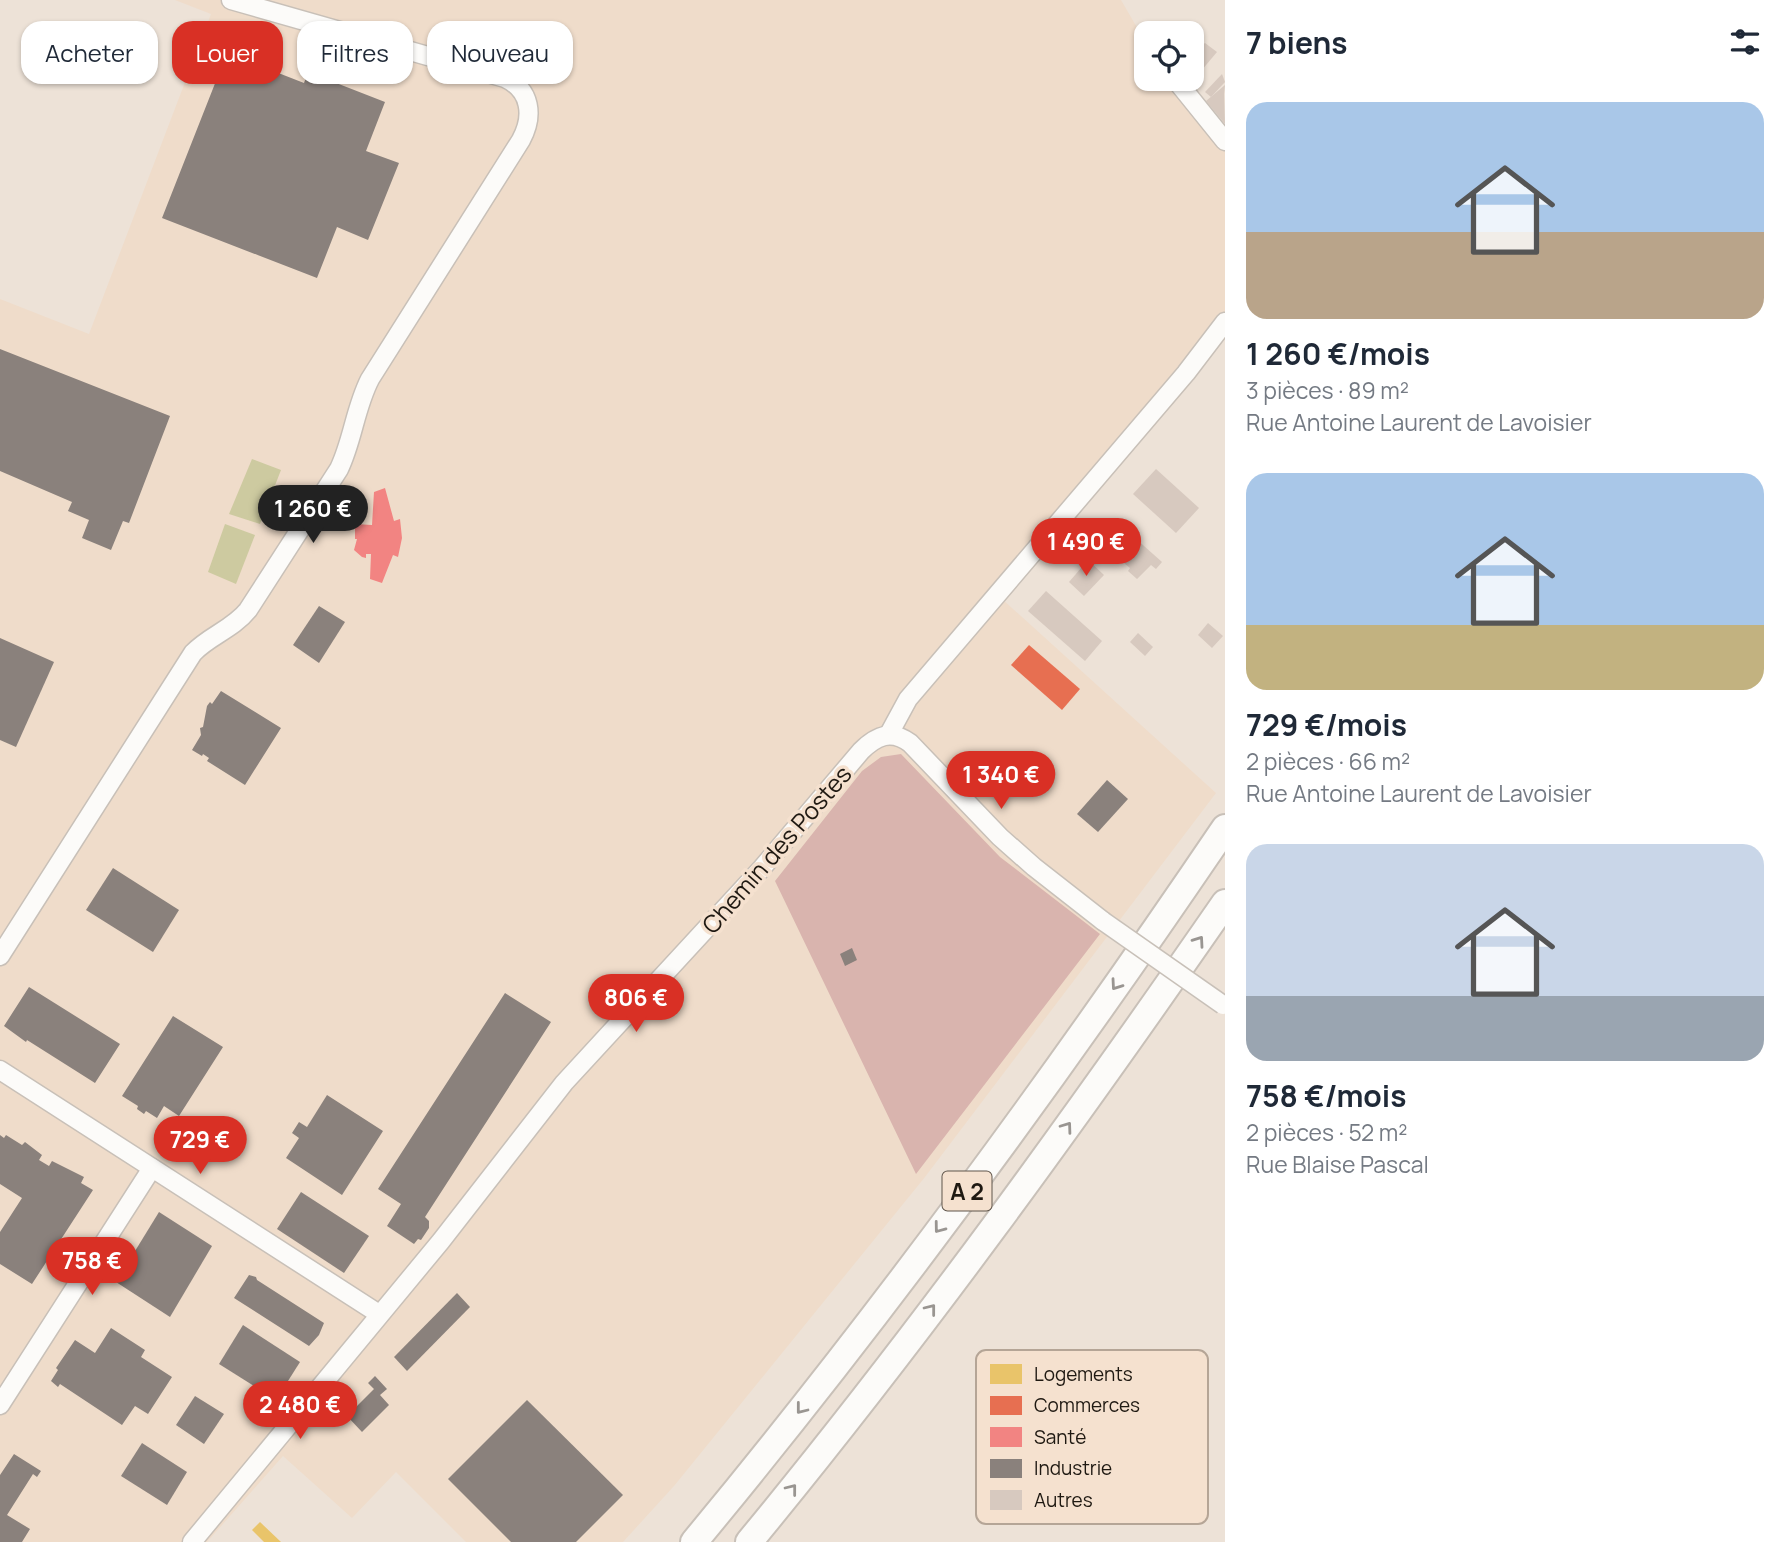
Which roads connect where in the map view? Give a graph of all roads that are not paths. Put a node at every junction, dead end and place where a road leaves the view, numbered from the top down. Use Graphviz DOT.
graph roads {
  1 [pos="231,0"];
  2 [pos="1185,91"];
  3 [pos="1225,141"];
  4 [pos="1225,322"];
  5 [pos="889,734"];
  6 [pos="1225,806"];
  7 [pos="1225,828"];
  8 [pos="1225,903"];
  9 [pos="1166,914"];
  10 [pos="0,956"];
  11 [pos="1224,1005"];
  12 [pos="0,1070"];
  13 [pos="152,1168"];
  14 [pos="379,1314"];
  15 [pos="0,1405"];
  16 [pos="192,1542"];
  17 [pos="694,1542"];
  18 [pos="749,1542"];
  1 -- 10 [label="street"];
  2 -- 3 [label="street"];
  4 -- 5 [label="street, Chemin des Postes"];
  5 -- 11 [label="street, bridge"];
  5 -- 14 [label="street, Chemin des Postes"];
  6 -- 9 [label="highway"];
  7 -- 9 [label="highway, A 2"];
  18 -- 8 [label="highway, A 2, one-way"];
  9 -- 17 [label="highway, A 2, one-way"];
  12 -- 13 [label="street"];
  13 -- 14 [label="street"];
  13 -- 15 [label="street"];
  14 -- 16 [label="street, Chemin des Postes"];
}
